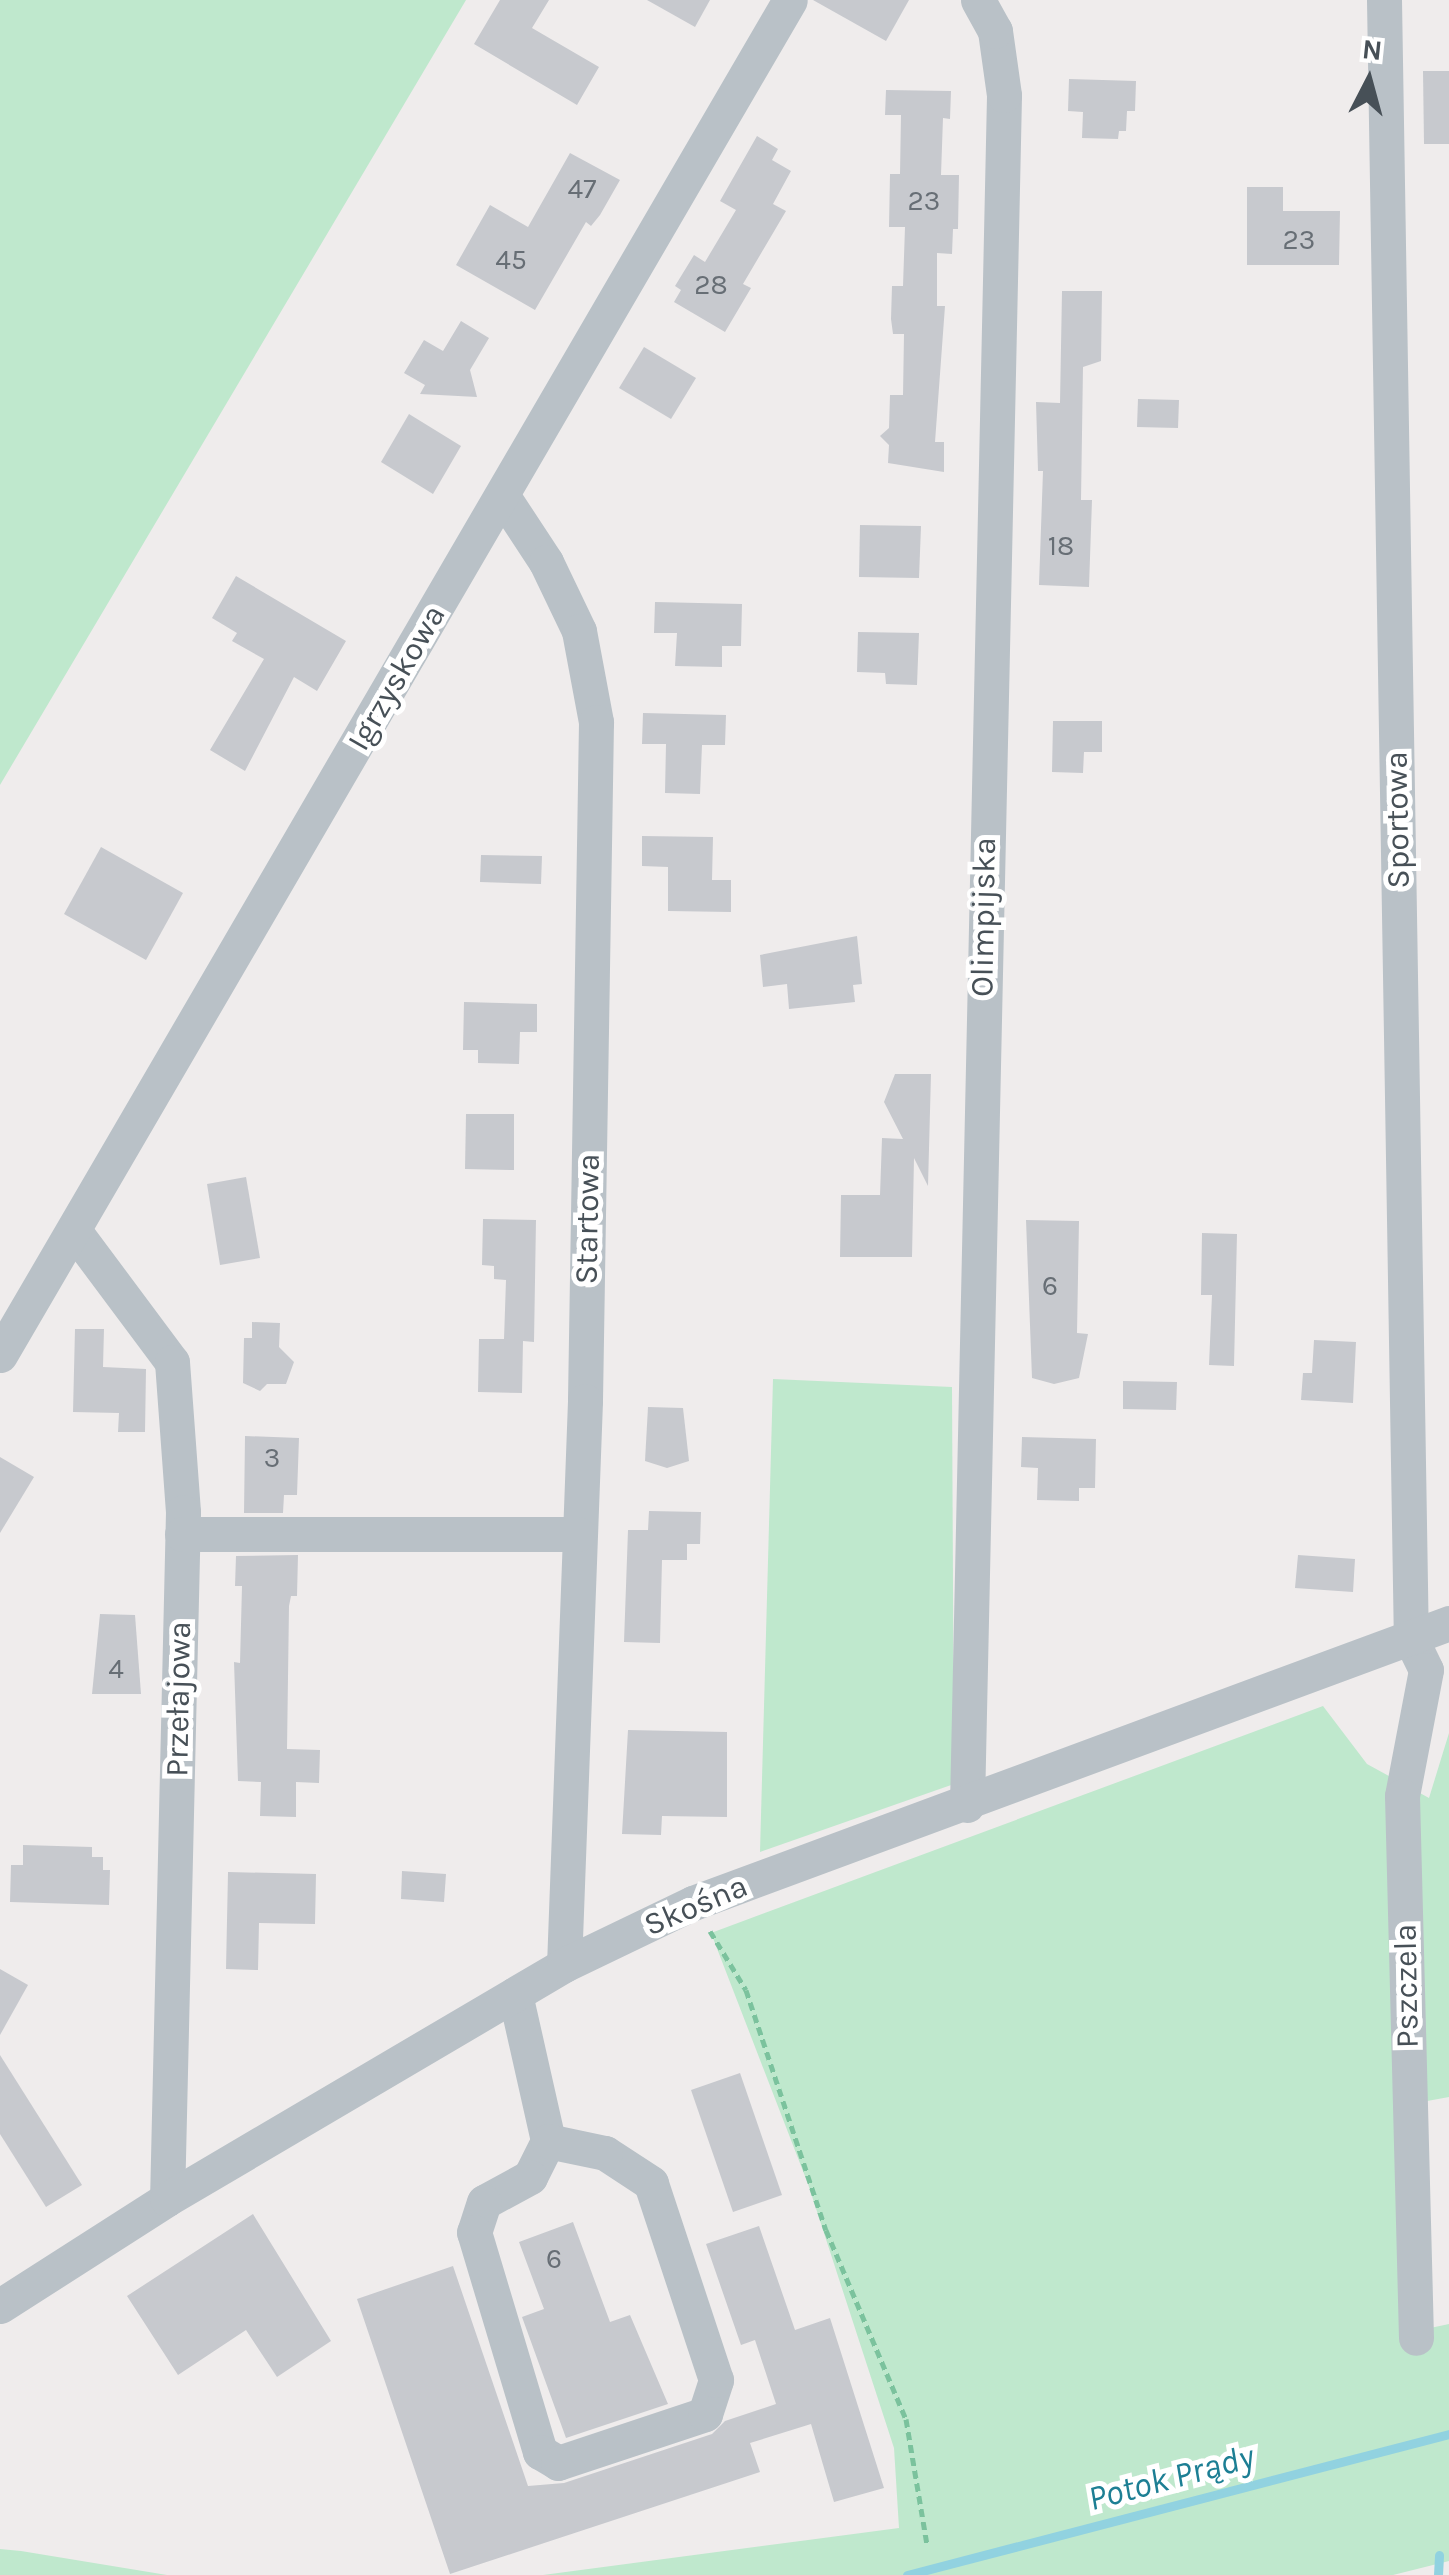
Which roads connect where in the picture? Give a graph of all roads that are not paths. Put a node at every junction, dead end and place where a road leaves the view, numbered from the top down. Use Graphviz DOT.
graph roads {
  1 [pos="790,0"];
  2 [pos="978,0"];
  3 [pos="1384,0"];
  4 [pos="995,16"];
  5 [pos="502,495"];
  6 [pos="75,1232"];
  7 [pos="0,1355"];
  8 [pos="182,1534"];
  9 [pos="578,1534"];
  10 [pos="1449,1623"];
  11 [pos="1411,1639"];
  12 [pos="967,1804"];
  13 [pos="564,1965"];
  14 [pos="516,1994"];
  15 [pos="548,2141"];
  16 [pos="167,2199"];
  17 [pos="0,2306"];
  18 [pos="1416,2338"];
  1 -- 5 [label="street, Igrzyskowa"];
  2 -- 4 [label="street, Olimpijska"];
  3 -- 11 [label="street, Sportowa"];
  4 -- 12 [label="street, Olimpijska"];
  5 -- 6 [label="street, Igrzyskowa"];
  5 -- 9 [label="street, Startowa"];
  6 -- 7 [label="street, Igrzyskowa"];
  6 -- 8 [label="street, Przełajowa"];
  8 -- 9 [label="street"];
  8 -- 16 [label="street, Przełajowa"];
  9 -- 13 [label="street, Startowa"];
  10 -- 11 [label="street, Skośna"];
  11 -- 12 [label="street, Skośna"];
  11 -- 18 [label="street, Pszczela"];
  12 -- 13 [label="street, Skośna"];
  13 -- 14 [label="street, Skośna"];
  14 -- 15 [label="street"];
  14 -- 16 [label="street, Skośna"];
  15 -- 15 [label="street"];
  16 -- 17 [label="street, Skośna"];
}
